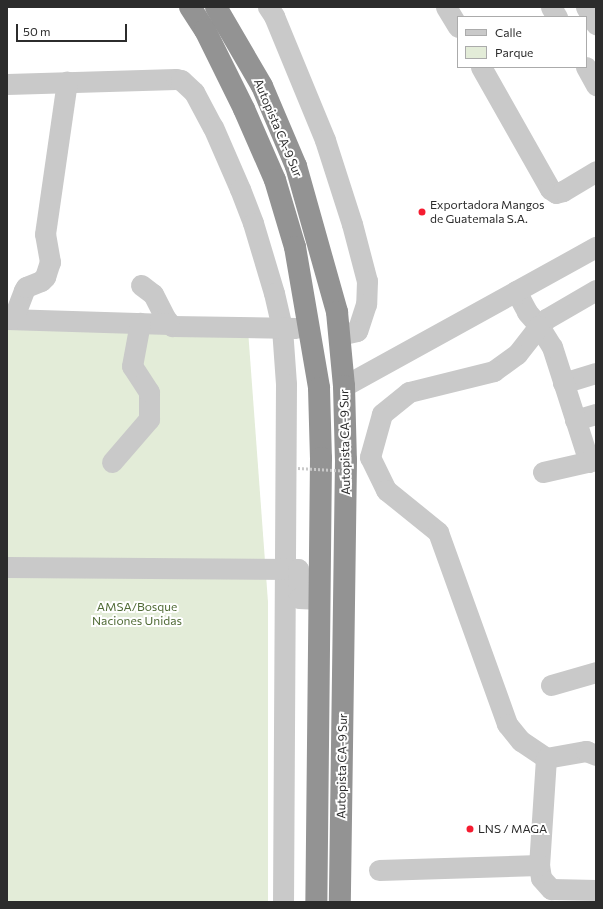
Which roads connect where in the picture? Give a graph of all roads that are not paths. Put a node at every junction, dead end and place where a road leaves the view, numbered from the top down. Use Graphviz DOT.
graph roads {
  1 [pos="190,7"];
  2 [pos="216,7"];
  3 [pos="268,7"];
  4 [pos="446,7"];
  5 [pos="551,7"];
  6 [pos="586,7"];
  7 [pos="556,16"];
  8 [pos="596,24"];
  9 [pos="457,25"];
  10 [pos="482,68"];
  11 [pos="587,68"];
  12 [pos="67,82"];
  13 [pos="7,84"];
  14 [pos="596,85"];
  15 [pos="596,170"];
  16 [pos="596,247"];
  17 [pos="141,286"];
  18 [pos="596,290"];
  19 [pos="516,291"];
  20 [pos="10,319"];
  21 [pos="140,324"];
  22 [pos="169,324"];
  23 [pos="539,326"];
  24 [pos="310,327"];
  25 [pos="282,328"];
  26 [pos="340,335"];
  27 [pos="596,373"];
  28 [pos="564,383"];
  29 [pos="344,386"];
  30 [pos="596,414"];
  31 [pos="576,420"];
  32 [pos="592,461"];
  33 [pos="112,462"];
  34 [pos="543,472"];
  35 [pos="7,567"];
  36 [pos="285,569"];
  37 [pos="319,599"];
  38 [pos="596,672"];
  39 [pos="551,685"];
  40 [pos="596,755"];
  41 [pos="546,758"];
  42 [pos="539,865"];
  43 [pos="378,870"];
  44 [pos="596,890"];
  45 [pos="283,902"];
  46 [pos="316,902"];
  47 [pos="340,902"];
  1 -- 24 [label="highway, Autopista CA-9 Sur"];
  2 -- 26 [label="highway, Autopista CA-9 Sur"];
  3 -- 26 [label="street"];
  4 -- 9 [label="street"];
  5 -- 7 [label="street"];
  6 -- 8 [label="street"];
  10 -- 15 [label="street"];
  11 -- 14 [label="street"];
  12 -- 13 [label="street"];
  12 -- 20 [label="street"];
  12 -- 25 [label="street"];
  16 -- 19 [label="street"];
  17 -- 22 [label="street"];
  18 -- 23 [label="street"];
  19 -- 23 [label="street"];
  19 -- 29 [label="street"];
  20 -- 21 [label="street"];
  21 -- 22 [label="street"];
  21 -- 33 [label="street"];
  22 -- 25 [label="street"];
  23 -- 28 [label="street"];
  23 -- 41 [label="street"];
  24 -- 25 [label="street"];
  24 -- 37 [label="highway, Autopista CA-9 Sur"];
  25 -- 36 [label="street"];
  26 -- 29 [label="highway, Autopista CA-9 Sur"];
  27 -- 28 [label="street"];
  28 -- 31 [label="street"];
  29 -- 47 [label="highway, Autopista CA-9 Sur"];
  30 -- 31 [label="street"];
  31 -- 32 [label="street"];
  32 -- 34 [label="street"];
  35 -- 36 [label="street"];
  36 -- 37 [label="street"];
  36 -- 45 [label="street"];
  37 -- 46 [label="highway, Autopista CA-9 Sur"];
  38 -- 39 [label="street"];
  40 -- 41 [label="street"];
  41 -- 42 [label="street"];
  42 -- 43 [label="street"];
  42 -- 44 [label="street"];
}
